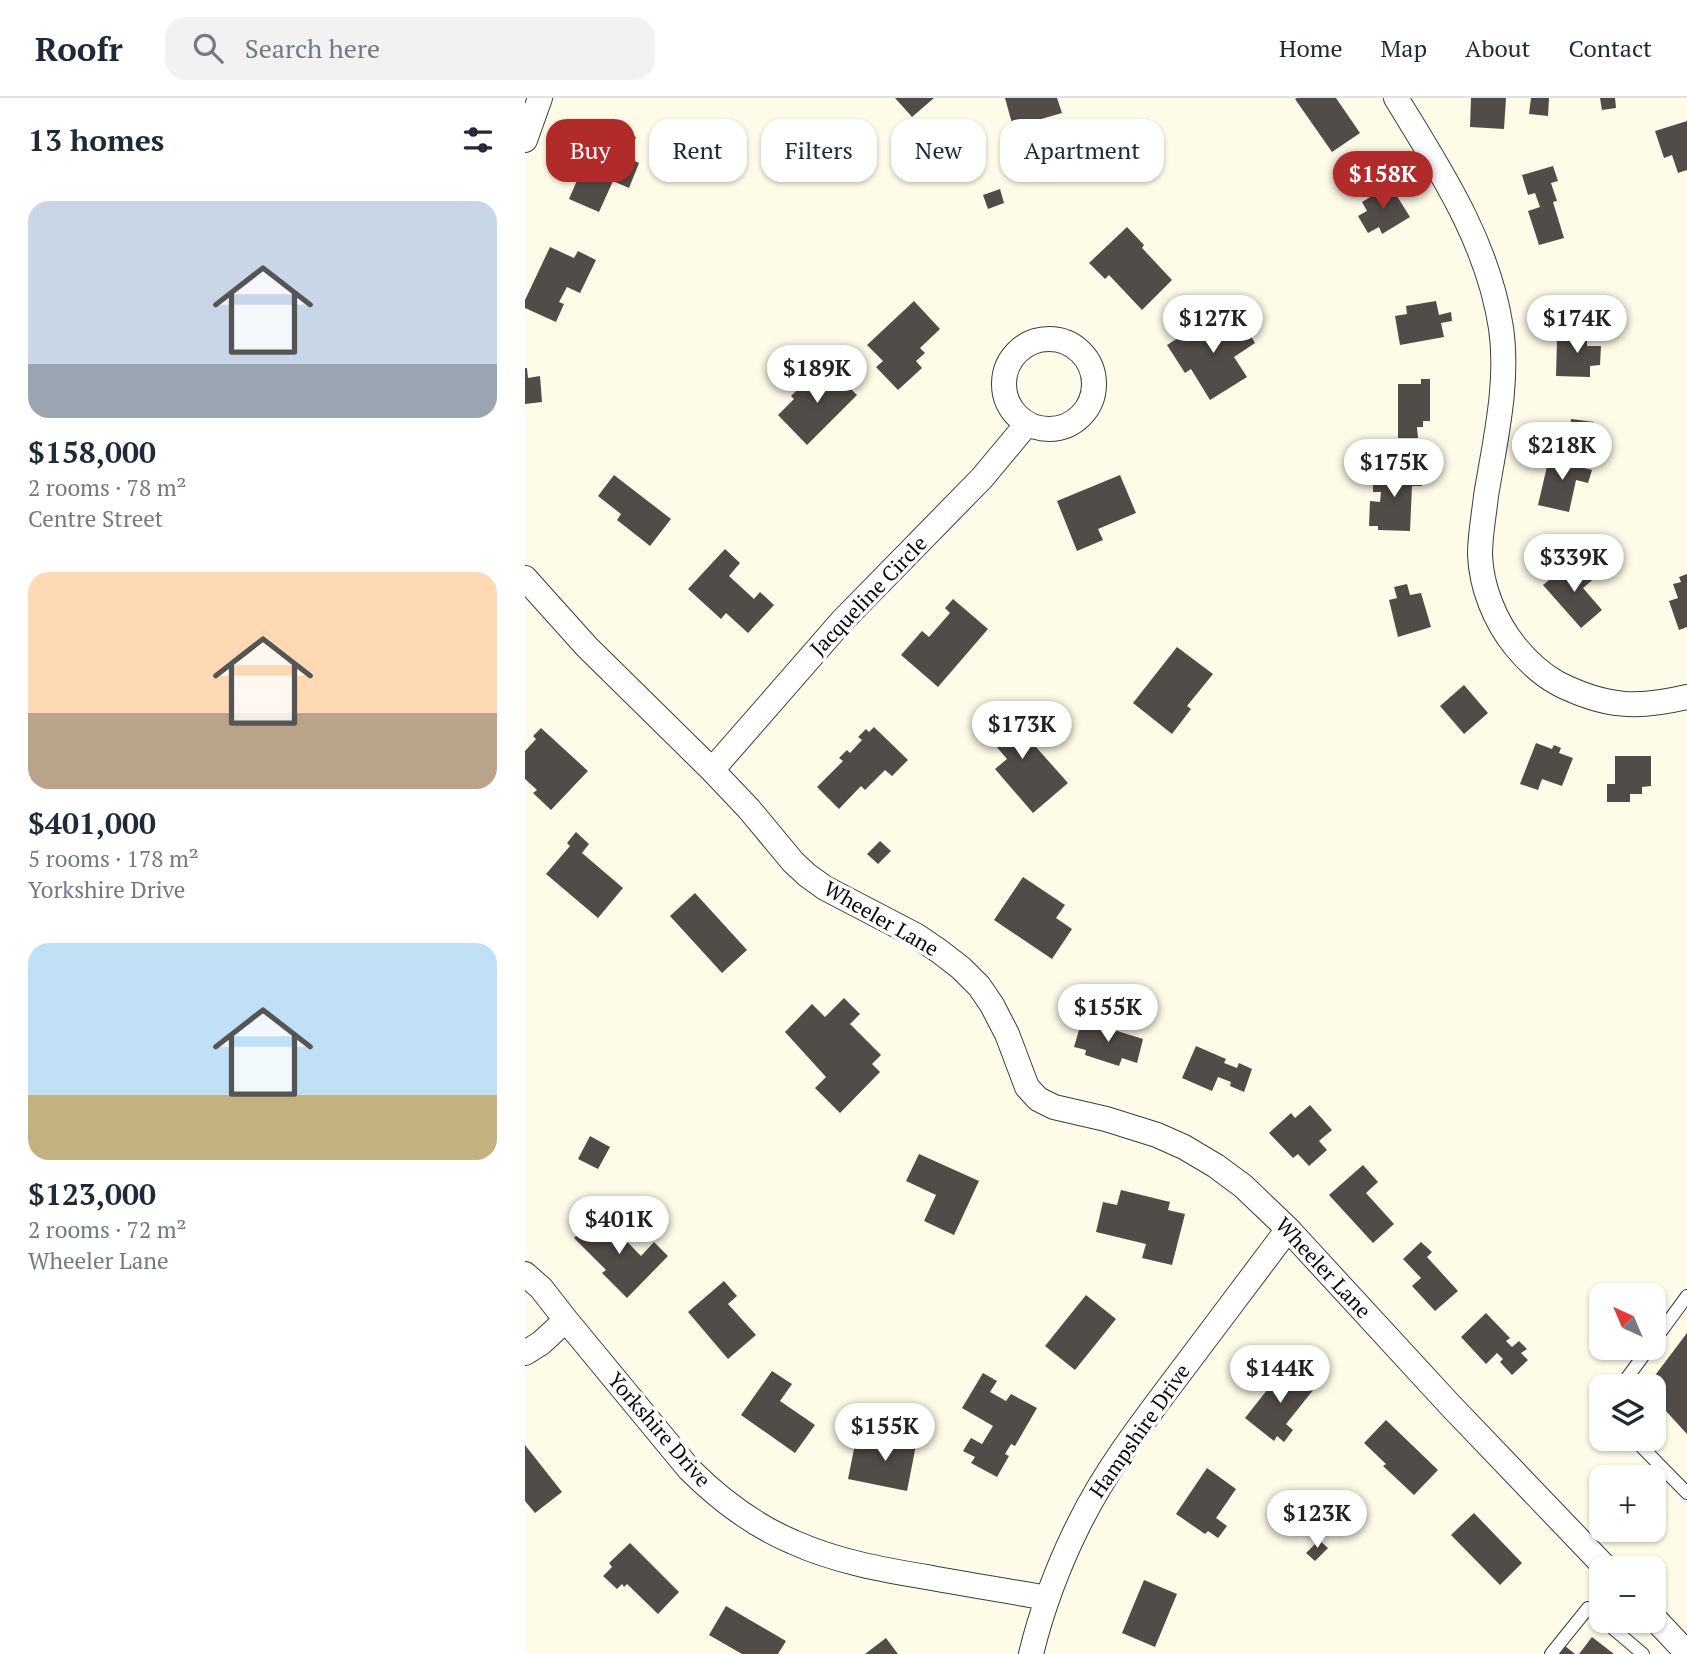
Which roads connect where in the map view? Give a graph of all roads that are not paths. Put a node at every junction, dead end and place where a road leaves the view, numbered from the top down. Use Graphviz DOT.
graph roads {
  1 [pos="540,98"];
  2 [pos="1396,98"];
  3 [pos="525,140"];
  4 [pos="1027,424"];
  5 [pos="525,578"];
  6 [pos="1687,697"];
  7 [pos="712,770"];
  8 [pos="1288,1230"];
  9 [pos="525,1274"];
  10 [pos="1687,1296"];
  11 [pos="566,1320"];
  12 [pos="1666,1325"];
  13 [pos="525,1353"];
  14 [pos="1646,1451"];
  15 [pos="1687,1493"];
  16 [pos="1595,1556"];
  17 [pos="1047,1598"];
  18 [pos="1589,1609"];
  19 [pos="1666,1631"];
  20 [pos="1618,1633"];
  21 [pos="1687,1653"];
  22 [pos="1031,1654"];
  23 [pos="1551,1654"];
  24 [pos="1643,1654"];
  1 -- 3 [label="street"];
  2 -- 6 [label="street"];
  4 -- 7 [label="street, Jacqueline Circle"];
  5 -- 7 [label="street, Wheeler Lane"];
  7 -- 8 [label="street, Wheeler Lane"];
  8 -- 16 [label="street, Wheeler Lane"];
  8 -- 17 [label="street, Hampshire Drive"];
  9 -- 11 [label="street, Yorkshire Drive"];
  10 -- 12 [label="lane"];
  11 -- 13 [label="street"];
  11 -- 17 [label="street, Yorkshire Drive"];
  14 -- 15 [label="lane"];
  17 -- 22 [label="street, Hampshire Drive"];
  18 -- 23 [label="lane"];
  19 -- 21 [label="street"];
  20 -- 24 [label="lane"];
}
